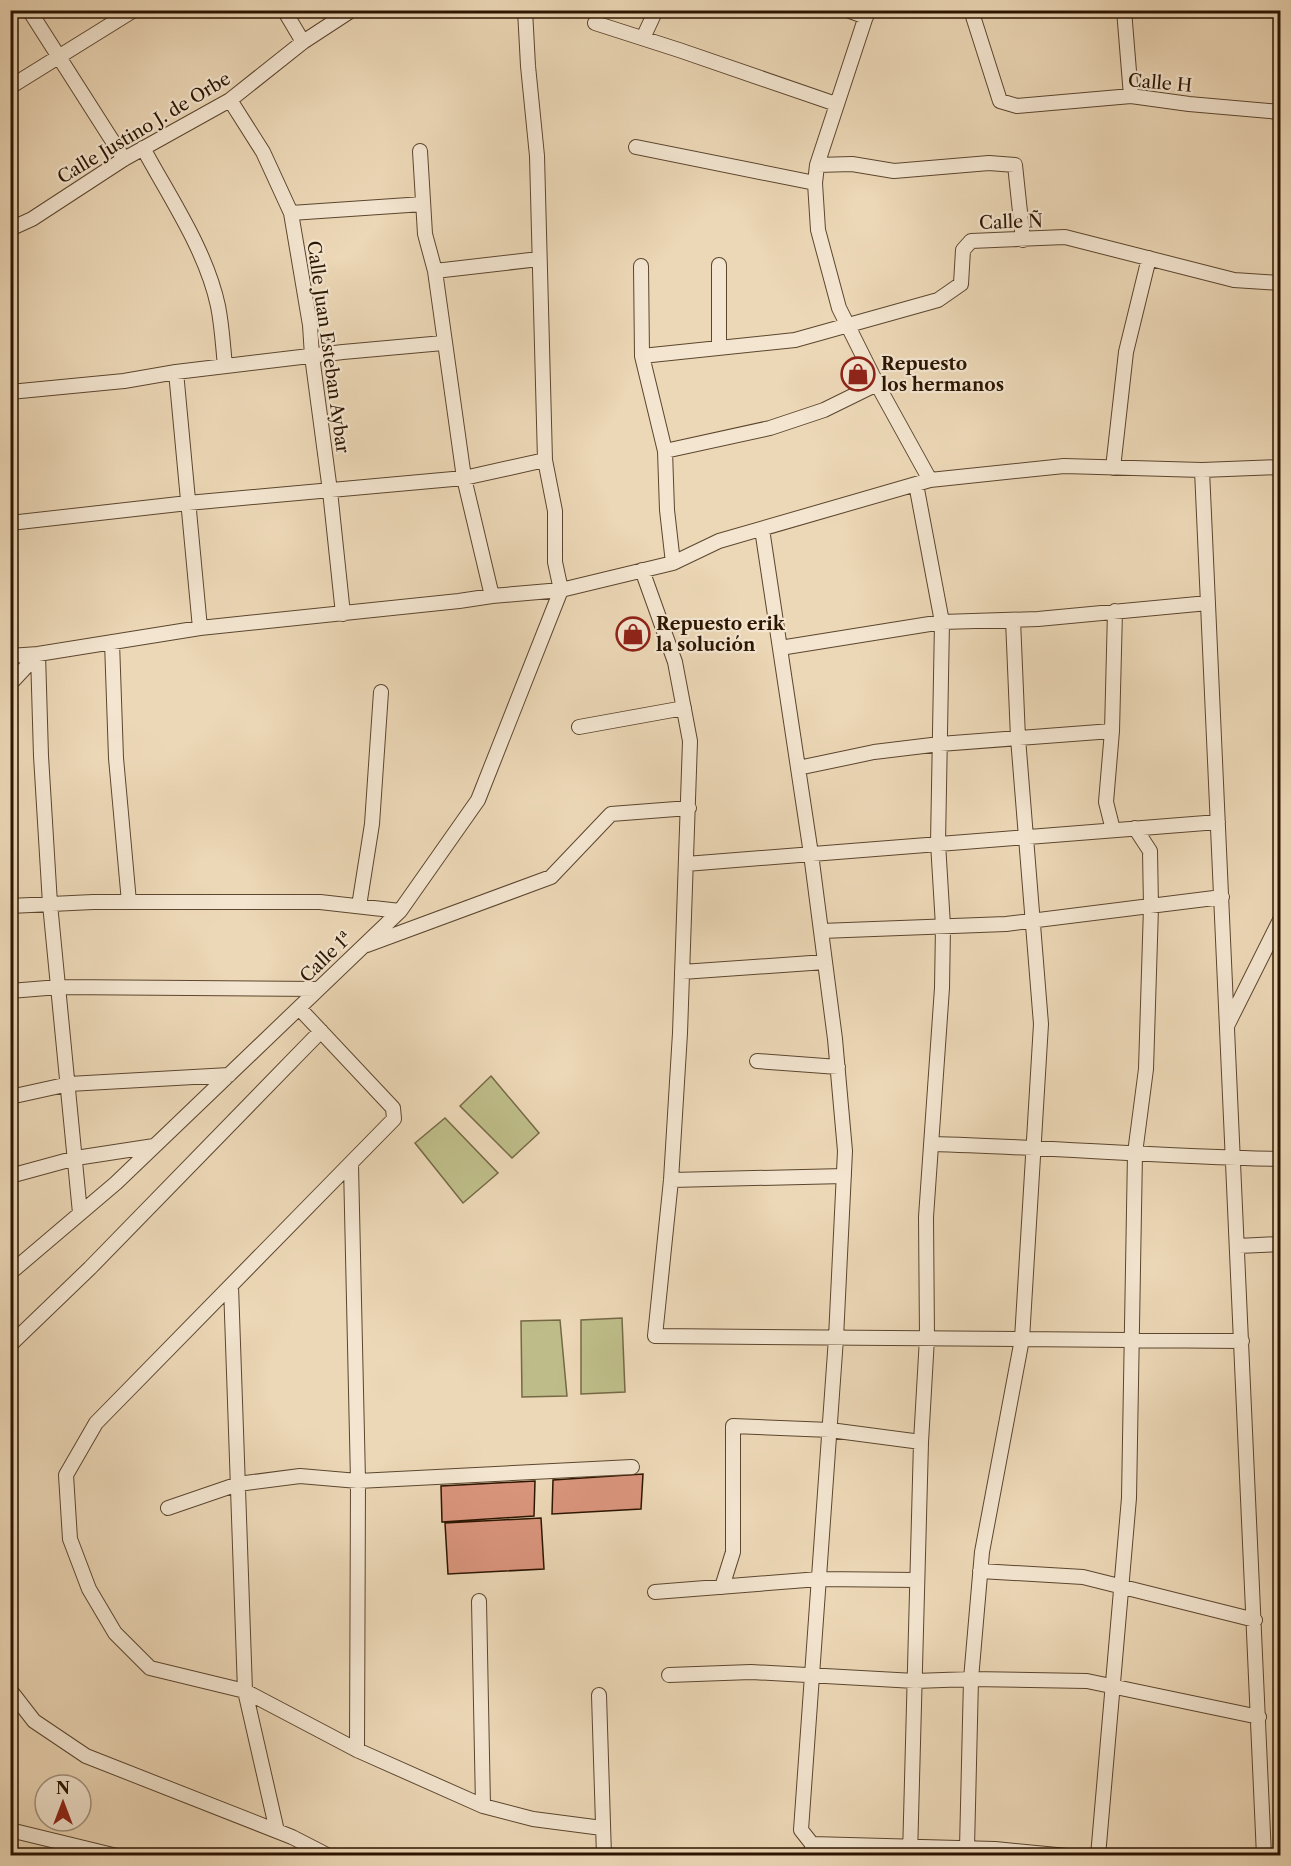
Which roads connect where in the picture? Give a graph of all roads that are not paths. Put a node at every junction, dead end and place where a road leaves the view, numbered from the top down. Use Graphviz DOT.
graph roads {
  1 [pos="29,10"];
  2 [pos="134,10"];
  3 [pos="284,10"];
  4 [pos="352,10"];
  5 [pos="525,10"];
  6 [pos="656,10"];
  7 [pos="847,10"];
  8 [pos="971,10"];
  9 [pos="1124,10"];
  10 [pos="867,14"];
  11 [pos="594,23"];
  12 [pos="643,38"];
  13 [pos="303,42"];
  14 [pos="59,57"];
  15 [pos="10,87"];
  16 [pos="1131,96"];
  17 [pos="230,100"];
  18 [pos="836,104"];
  19 [pos="1281,112"];
  20 [pos="636,147"];
  21 [pos="143,148"];
  22 [pos="420,151"];
  23 [pos="124,159"];
  24 [pos="817,165"];
  25 [pos="815,183"];
  26 [pos="423,204"];
  27 [pos="291,213"];
  28 [pos="10,229"];
  29 [pos="1023,240"];
  30 [pos="1149,258"];
  31 [pos="539,259"];
  32 [pos="719,265"];
  33 [pos="642,266"];
  34 [pos="435,271"];
  35 [pos="1281,283"];
  36 [pos="849,325"];
  37 [pos="443,343"];
  38 [pos="719,348"];
  39 [pos="312,356"];
  40 [pos="642,356"];
  41 [pos="225,366"];
  42 [pos="176,372"];
  43 [pos="877,384"];
  44 [pos="10,392"];
  45 [pos="665,451"];
  46 [pos="545,460"];
  47 [pos="1281,467"];
  48 [pos="1113,468"];
  49 [pos="1202,470"];
  50 [pos="464,478"];
  51 [pos="923,482"];
  52 [pos="330,491"];
  53 [pos="188,503"];
  54 [pos="10,523"];
  55 [pos="762,529"];
  56 [pos="673,563"];
  57 [pos="642,570"];
  58 [pos="561,590"];
  59 [pos="492,596"];
  60 [pos="1208,603"];
  61 [pos="1115,611"];
  62 [pos="343,614"];
  63 [pos="1012,620"];
  64 [pos="942,622"];
  65 [pos="200,628"];
  66 [pos="112,642"];
  67 [pos="780,648"];
  68 [pos="38,654"];
  69 [pos="10,656"];
  70 [pos="10,684"];
  71 [pos="381,692"];
  72 [pos="684,708"];
  73 [pos="579,727"];
  74 [pos="1112,730"];
  75 [pos="1017,738"];
  76 [pos="940,744"];
  77 [pos="798,768"];
  78 [pos="689,808"];
  79 [pos="1218,822"];
  80 [pos="1135,828"];
  81 [pos="1113,830"];
  82 [pos="1024,837"];
  83 [pos="939,843"];
  84 [pos="811,854"];
  85 [pos="686,864"];
  86 [pos="1222,897"];
  87 [pos="129,902"];
  88 [pos="50,904"];
  89 [pos="10,906"];
  90 [pos="359,906"];
  91 [pos="1151,907"];
  92 [pos="400,910"];
  93 [pos="1281,920"];
  94 [pos="1033,921"];
  95 [pos="943,926"];
  96 [pos="821,931"];
  97 [pos="363,946"];
  98 [pos="825,962"];
  99 [pos="682,972"];
  100 [pos="59,987"];
  101 [pos="318,989"];
  102 [pos="10,991"];
  103 [pos="299,1008"];
  104 [pos="1227,1026"];
  105 [pos="321,1031"];
  106 [pos="757,1060"];
  107 [pos="838,1067"];
  108 [pos="229,1075"];
  109 [pos="69,1084"];
  110 [pos="10,1097"];
  111 [pos="931,1144"];
  112 [pos="154,1146"];
  113 [pos="1033,1147"];
  114 [pos="1135,1153"];
  115 [pos="76,1158"];
  116 [pos="1234,1158"];
  117 [pos="1281,1159"];
  118 [pos="351,1165"];
  119 [pos="10,1176"];
  120 [pos="844,1176"];
  121 [pos="670,1180"];
  122 [pos="80,1213"];
  123 [pos="1281,1244"];
  124 [pos="1238,1246"];
  125 [pos="10,1273"];
  126 [pos="231,1286"];
  127 [pos="836,1338"];
  128 [pos="927,1338"];
  129 [pos="1022,1339"];
  130 [pos="1131,1340"];
  131 [pos="1242,1341"];
  132 [pos="10,1345"];
  133 [pos="830,1430"];
  134 [pos="921,1442"];
  135 [pos="632,1467"];
  136 [pos="358,1481"];
  137 [pos="238,1484"];
  138 [pos="168,1508"];
  139 [pos="980,1571"];
  140 [pos="819,1579"];
  141 [pos="917,1580"];
  142 [pos="722,1587"];
  143 [pos="1121,1587"];
  144 [pos="655,1592"];
  145 [pos="479,1601"];
  146 [pos="1255,1620"];
  147 [pos="669,1675"];
  148 [pos="812,1676"];
  149 [pos="971,1679"];
  150 [pos="915,1681"];
  151 [pos="1112,1686"];
  152 [pos="10,1690"];
  153 [pos="245,1691"];
  154 [pos="599,1695"];
  155 [pos="1259,1717"];
  156 [pos="357,1750"];
  157 [pos="483,1806"];
  158 [pos="602,1828"];
  159 [pos="10,1830"];
  160 [pos="277,1831"];
  161 [pos="967,1848"];
  162 [pos="811,1850"];
  163 [pos="910,1851"];
  164 [pos="117,1856"];
  165 [pos="329,1856"];
  166 [pos="604,1856"];
  167 [pos="1067,1856"];
  168 [pos="1098,1856"];
  169 [pos="1264,1856"];
  1 -- 14 [label="street"];
  2 -- 14 [label="street"];
  3 -- 13 [label="street"];
  4 -- 13 [label="street, Calle Justino J. de Orbe"];
  5 -- 31 [label="street"];
  6 -- 12 [label="street"];
  7 -- 10 [label="street"];
  8 -- 16 [label="street, Calle H"];
  9 -- 16 [label="street"];
  10 -- 18 [label="street"];
  11 -- 12 [label="street"];
  12 -- 18 [label="street"];
  13 -- 17 [label="street, Calle Justino J. de Orbe"];
  14 -- 15 [label="street"];
  14 -- 23 [label="street"];
  16 -- 19 [label="street, Calle H"];
  17 -- 21 [label="street, Calle Justino J. de Orbe"];
  17 -- 27 [label="street, Calle Juan Esteban Aybar"];
  18 -- 24 [label="street"];
  20 -- 25 [label="street"];
  21 -- 23 [label="street, Calle Justino J. de Orbe"];
  21 -- 41 [label="street"];
  22 -- 26 [label="street"];
  23 -- 28 [label="street, Calle Justino J. de Orbe"];
  24 -- 25 [label="street"];
  24 -- 29 [label="street"];
  25 -- 36 [label="street"];
  26 -- 27 [label="street"];
  26 -- 34 [label="street"];
  27 -- 39 [label="street, Calle Juan Esteban Aybar"];
  29 -- 30 [label="street, Calle Ñ"];
  29 -- 36 [label="street, Calle Ñ"];
  30 -- 35 [label="street, Calle Ñ"];
  30 -- 48 [label="street"];
  31 -- 34 [label="street"];
  31 -- 46 [label="street"];
  32 -- 38 [label="street"];
  33 -- 40 [label="street"];
  34 -- 37 [label="street"];
  36 -- 38 [label="street, Calle Ñ"];
  36 -- 43 [label="street"];
  37 -- 39 [label="street"];
  37 -- 50 [label="street"];
  38 -- 40 [label="street, Calle Ñ"];
  39 -- 41 [label="street"];
  39 -- 52 [label="street, Calle Juan Esteban Aybar"];
  40 -- 45 [label="street"];
  41 -- 42 [label="street"];
  42 -- 44 [label="street"];
  42 -- 53 [label="street"];
  43 -- 45 [label="street"];
  43 -- 51 [label="street"];
  45 -- 56 [label="street"];
  46 -- 50 [label="street"];
  46 -- 58 [label="street"];
  47 -- 49 [label="street"];
  48 -- 49 [label="street"];
  48 -- 51 [label="street"];
  49 -- 60 [label="street"];
  50 -- 52 [label="street"];
  50 -- 59 [label="street"];
  51 -- 55 [label="street"];
  51 -- 64 [label="street"];
  52 -- 53 [label="street"];
  52 -- 62 [label="street, Calle Juan Esteban Aybar"];
  53 -- 54 [label="street"];
  53 -- 65 [label="street"];
  55 -- 56 [label="street"];
  55 -- 67 [label="street"];
  56 -- 57 [label="street"];
  57 -- 58 [label="street"];
  57 -- 72 [label="street"];
  58 -- 59 [label="street"];
  58 -- 92 [label="street, Calle 1ª"];
  59 -- 62 [label="street"];
  60 -- 61 [label="street"];
  60 -- 79 [label="street"];
  61 -- 63 [label="street"];
  61 -- 74 [label="street"];
  62 -- 65 [label="street"];
  63 -- 64 [label="street"];
  63 -- 75 [label="street"];
  64 -- 67 [label="street"];
  64 -- 76 [label="street"];
  65 -- 66 [label="street"];
  66 -- 68 [label="street"];
  66 -- 87 [label="street"];
  67 -- 77 [label="street"];
  68 -- 69 [label="street"];
  68 -- 70 [label="street"];
  68 -- 88 [label="street"];
  71 -- 90 [label="street"];
  72 -- 73 [label="street"];
  72 -- 78 [label="street"];
  74 -- 75 [label="street"];
  74 -- 81 [label="street"];
  75 -- 76 [label="street"];
  75 -- 82 [label="street"];
  76 -- 77 [label="street"];
  76 -- 83 [label="street"];
  77 -- 84 [label="street"];
  78 -- 85 [label="street"];
  78 -- 97 [label="street"];
  79 -- 80 [label="street"];
  79 -- 86 [label="street"];
  80 -- 81 [label="street"];
  80 -- 91 [label="street"];
  81 -- 82 [label="street"];
  82 -- 83 [label="street"];
  82 -- 94 [label="street"];
  83 -- 84 [label="street"];
  83 -- 95 [label="street"];
  84 -- 85 [label="street"];
  84 -- 96 [label="street"];
  85 -- 99 [label="street"];
  86 -- 91 [label="street"];
  86 -- 104 [label="street"];
  87 -- 88 [label="street"];
  87 -- 90 [label="street"];
  88 -- 89 [label="street"];
  88 -- 100 [label="street"];
  90 -- 92 [label="street"];
  91 -- 94 [label="street"];
  91 -- 114 [label="street"];
  92 -- 97 [label="street, Calle 1ª"];
  93 -- 104 [label="street"];
  94 -- 95 [label="street"];
  94 -- 113 [label="street"];
  95 -- 96 [label="street"];
  95 -- 111 [label="street"];
  96 -- 98 [label="street"];
  97 -- 101 [label="street, Calle 1ª"];
  98 -- 99 [label="street"];
  98 -- 107 [label="street"];
  99 -- 121 [label="street"];
  100 -- 101 [label="street"];
  100 -- 102 [label="street"];
  100 -- 109 [label="street"];
  101 -- 103 [label="street, Calle 1ª"];
  103 -- 105 [label="street"];
  103 -- 108 [label="street, Calle 1ª"];
  104 -- 116 [label="street"];
  105 -- 118 [label="street"];
  105 -- 132 [label="street"];
  106 -- 107 [label="street"];
  107 -- 120 [label="street"];
  108 -- 109 [label="street"];
  108 -- 112 [label="street, Calle 1ª"];
  109 -- 110 [label="street"];
  109 -- 115 [label="street"];
  111 -- 113 [label="street"];
  111 -- 128 [label="street"];
  112 -- 115 [label="street"];
  112 -- 122 [label="street, Calle 1ª"];
  113 -- 114 [label="street"];
  113 -- 129 [label="street"];
  114 -- 116 [label="street"];
  114 -- 130 [label="street"];
  115 -- 119 [label="street"];
  115 -- 122 [label="street"];
  116 -- 117 [label="street"];
  116 -- 124 [label="street"];
  118 -- 126 [label="street"];
  118 -- 136 [label="street"];
  120 -- 121 [label="street"];
  120 -- 127 [label="street"];
  121 -- 127 [label="street"];
  122 -- 125 [label="street, Calle 1ª"];
  123 -- 124 [label="street"];
  124 -- 131 [label="street"];
  126 -- 137 [label="street"];
  126 -- 153 [label="street"];
  127 -- 128 [label="street"];
  127 -- 133 [label="street"];
  128 -- 129 [label="street"];
  128 -- 134 [label="street"];
  129 -- 130 [label="street"];
  129 -- 139 [label="street"];
  130 -- 131 [label="street"];
  130 -- 143 [label="street"];
  131 -- 146 [label="street"];
  133 -- 134 [label="street"];
  133 -- 140 [label="street"];
  133 -- 142 [label="street"];
  134 -- 141 [label="street"];
  135 -- 136 [label="street"];
  136 -- 137 [label="street"];
  136 -- 156 [label="street"];
  137 -- 138 [label="street"];
  137 -- 153 [label="street"];
  139 -- 143 [label="street"];
  139 -- 149 [label="street"];
  140 -- 141 [label="street"];
  140 -- 142 [label="street"];
  140 -- 148 [label="street"];
  141 -- 150 [label="street"];
  142 -- 144 [label="street"];
  143 -- 146 [label="street"];
  143 -- 151 [label="street"];
  145 -- 157 [label="street"];
  146 -- 155 [label="street"];
  147 -- 148 [label="street"];
  148 -- 150 [label="street"];
  148 -- 162 [label="street"];
  149 -- 150 [label="street"];
  149 -- 151 [label="street"];
  149 -- 161 [label="street"];
  150 -- 163 [label="street"];
  151 -- 155 [label="street"];
  151 -- 168 [label="street"];
  152 -- 160 [label="street"];
  153 -- 156 [label="street"];
  153 -- 160 [label="street"];
  154 -- 158 [label="street"];
  155 -- 169 [label="street"];
  156 -- 157 [label="street"];
  157 -- 158 [label="street"];
  158 -- 166 [label="street"];
  159 -- 164 [label="street"];
  160 -- 165 [label="street"];
  161 -- 163 [label="street"];
  161 -- 167 [label="street"];
  162 -- 163 [label="street"];
}
